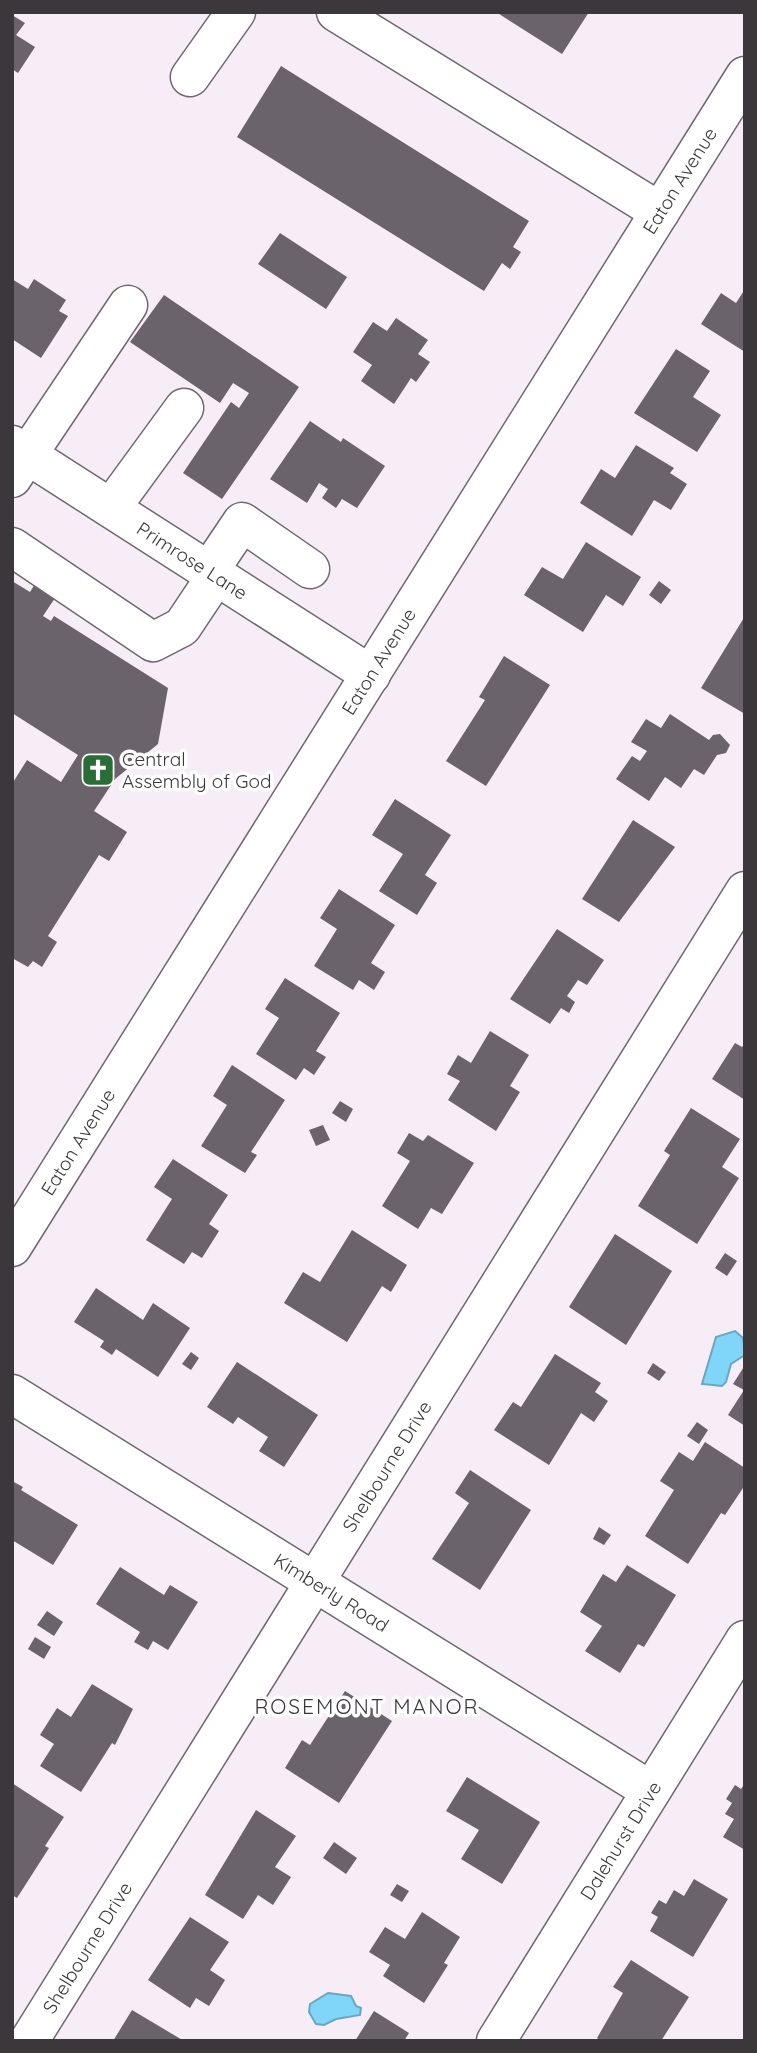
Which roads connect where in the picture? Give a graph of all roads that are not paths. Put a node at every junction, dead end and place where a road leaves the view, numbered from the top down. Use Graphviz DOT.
graph roads {
  1 [pos="236,12"];
  2 [pos="336,12"];
  3 [pos="745,76"];
  4 [pos="190,77"];
  5 [pos="660,212"];
  6 [pos="128,305"];
  7 [pos="184,408"];
  8 [pos="17,459"];
  9 [pos="111,508"];
  10 [pos="12,547"];
  11 [pos="310,569"];
  12 [pos="213,574"];
  13 [pos="371,675"];
  14 [pos="745,891"];
  15 [pos="12,1247"];
  16 [pos="12,1394"];
  17 [pos="315,1581"];
  18 [pos="745,1640"];
  19 [pos="652,1791"];
  20 [pos="29,2041"];
  21 [pos="496,2041"];
  1 -- 4 [label="street"];
  2 -- 5 [label="street"];
  3 -- 5 [label="street, Eaton Avenue"];
  5 -- 13 [label="street, Eaton Avenue"];
  6 -- 8 [label="street"];
  7 -- 9 [label="street"];
  8 -- 9 [label="street, Primrose Lane"];
  9 -- 12 [label="street, Primrose Lane"];
  10 -- 12 [label="street"];
  11 -- 12 [label="street"];
  12 -- 13 [label="street, Primrose Lane"];
  13 -- 15 [label="street, Eaton Avenue"];
  14 -- 17 [label="street, Shelbourne Drive"];
  16 -- 17 [label="street, Kimberly Road"];
  17 -- 19 [label="street, Kimberly Road"];
  17 -- 20 [label="street, Shelbourne Drive"];
  18 -- 19 [label="street, Dalehurst Drive"];
  19 -- 21 [label="street, Dalehurst Drive"];
}
